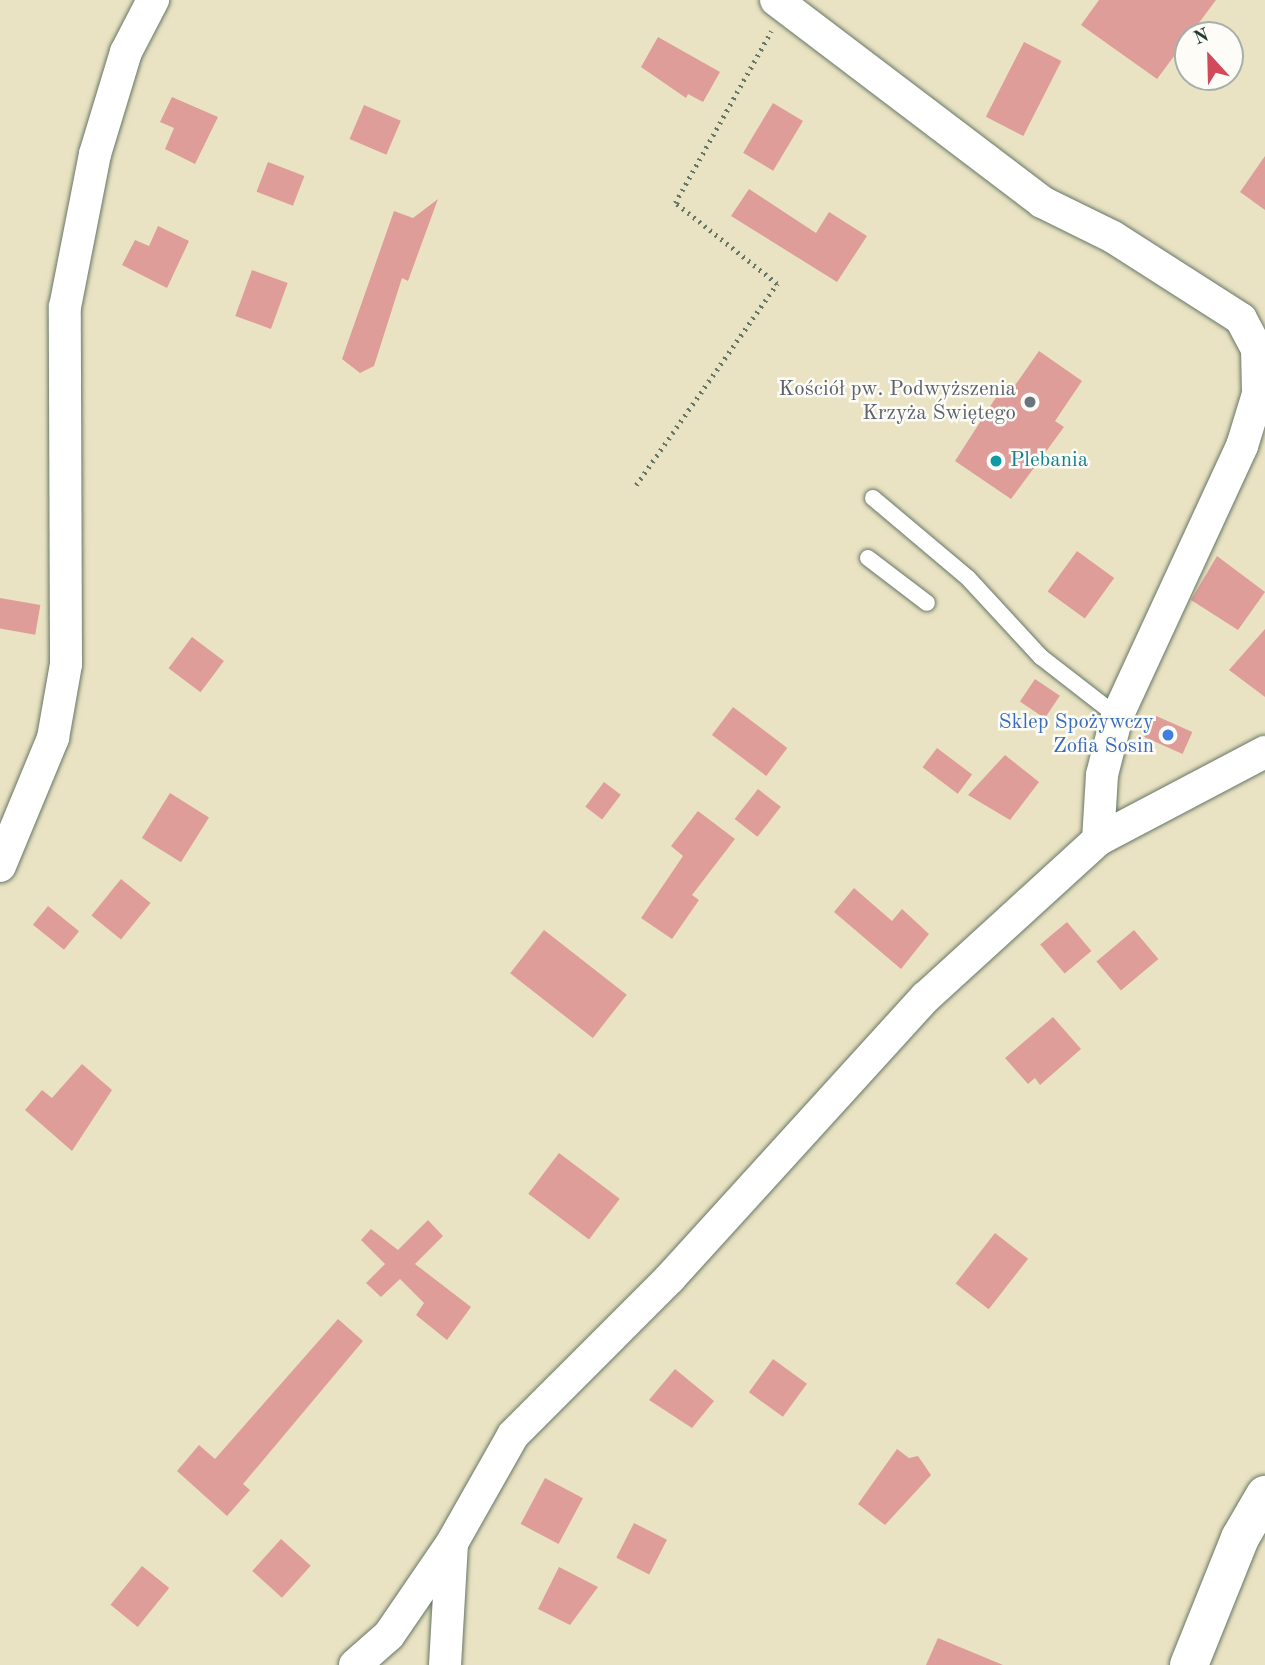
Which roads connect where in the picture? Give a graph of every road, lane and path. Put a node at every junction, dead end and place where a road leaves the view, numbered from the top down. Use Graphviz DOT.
graph roads {
  1 [pos="153,0"];
  2 [pos="780,3"];
  3 [pos="636,485"];
  4 [pos="873,498"];
  5 [pos="868,558"];
  6 [pos="927,603"];
  7 [pos="1117,716"];
  8 [pos="1265,752"];
  9 [pos="1098,840"];
  10 [pos="0,866"];
  11 [pos="1265,1495"];
  12 [pos="452,1543"];
  13 [pos="355,1665"];
  14 [pos="445,1665"];
  15 [pos="1189,1665"];
  1 -- 10 [label="street"];
  2 -- 3 [label="path"];
  2 -- 7 [label="street"];
  4 -- 7 [label="lane"];
  5 -- 6 [label="lane"];
  7 -- 9 [label="street"];
  8 -- 9 [label="street"];
  9 -- 12 [label="street"];
  11 -- 15 [label="street"];
  12 -- 13 [label="street"];
  12 -- 14 [label="street"];
}
